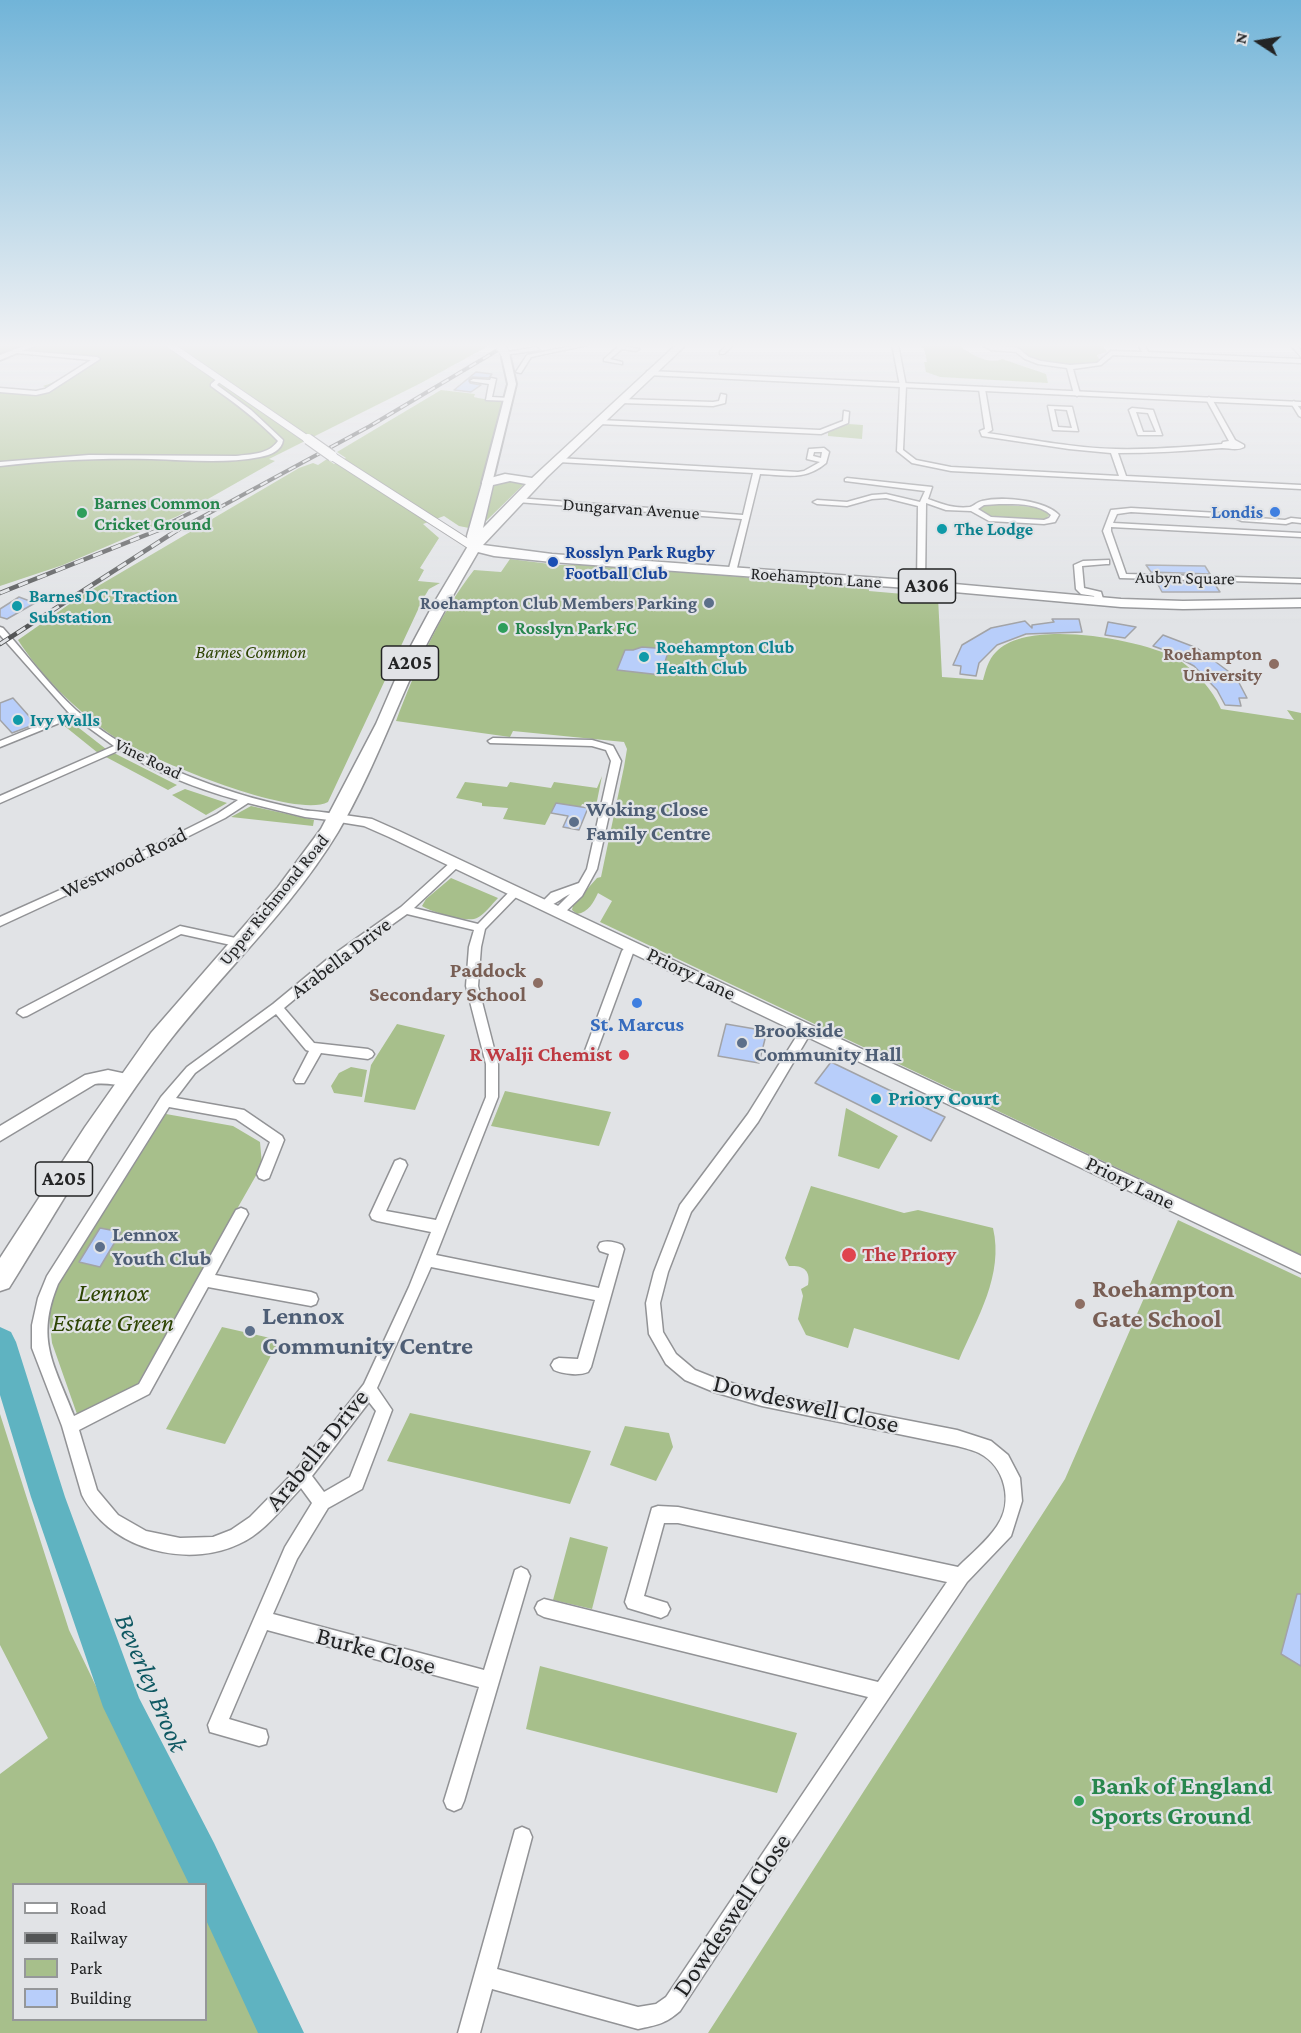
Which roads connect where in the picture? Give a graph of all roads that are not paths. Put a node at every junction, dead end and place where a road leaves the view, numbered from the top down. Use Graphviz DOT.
graph roads {
  1 [pos="279,439"];
  2 [pos="308,439"];
  3 [pos="499,439"];
  4 [pos="581,439"];
  5 [pos="900,439"];
  6 [pos="1022,439"];
  7 [pos="1068,439"];
  8 [pos="1152,439"];
  9 [pos="1228,439"];
  10 [pos="1069,447"];
  11 [pos="1114,451"];
  12 [pos="1159,452"];
  13 [pos="495,457"];
  14 [pos="558,460"];
  15 [pos="824,460"];
  16 [pos="0,464"];
  17 [pos="757,472"];
  18 [pos="513,477"];
  19 [pos="1123,477"];
  20 [pos="847,480"];
  21 [pos="534,482"];
  22 [pos="487,483"];
  23 [pos="1301,487"];
  24 [pos="517,500"];
  25 [pos="817,502"];
  26 [pos="924,504"];
  27 [pos="946,508"];
  28 [pos="973,509"];
  29 [pos="745,517"];
  30 [pos="1301,521"];
  31 [pos="1108,525"];
  32 [pos="1301,535"];
  33 [pos="475,547"];
  34 [pos="1106,562"];
  35 [pos="732,572"];
  36 [pos="1301,581"];
  37 [pos="921,585"];
  38 [pos="1100,602"];
  39 [pos="1301,603"];
  40 [pos="0,630"];
  41 [pos="74,714"];
  42 [pos="493,741"];
  43 [pos="0,744"];
  44 [pos="120,747"];
  45 [pos="0,800"];
  46 [pos="246,800"];
  47 [pos="337,818"];
  48 [pos="456,863"];
  49 [pos="581,886"];
  50 [pos="516,892"];
  51 [pos="551,908"];
  52 [pos="405,910"];
  53 [pos="0,922"];
  54 [pos="480,928"];
  55 [pos="240,943"];
  56 [pos="633,946"];
  57 [pos="277,1007"];
  58 [pos="23,1013"];
  59 [pos="807,1029"];
  60 [pos="316,1048"];
  61 [pos="368,1054"];
  62 [pos="589,1056"];
  63 [pos="130,1080"];
  64 [pos="300,1080"];
  65 [pos="166,1101"];
  66 [pos="0,1134"];
  67 [pos="400,1165"];
  68 [pos="264,1174"];
  69 [pos="241,1214"];
  70 [pos="439,1227"];
  71 [pos="605,1247"];
  72 [pos="427,1260"];
  73 [pos="1301,1265"];
  74 [pos="0,1280"];
  75 [pos="205,1280"];
  76 [pos="603,1295"];
  77 [pos="311,1299"];
  78 [pos="559,1365"];
  79 [pos="369,1389"];
  80 [pos="70,1426"];
  81 [pos="302,1476"];
  82 [pos="322,1502"];
  83 [pos="521,1576"];
  84 [pos="961,1576"];
  85 [pos="544,1608"];
  86 [pos="661,1609"];
  87 [pos="262,1620"];
  88 [pos="490,1681"];
  89 [pos="883,1692"];
  90 [pos="259,1737"];
  91 [pos="454,1801"];
  92 [pos="522,1837"];
  93 [pos="484,1976"];
  94 [pos="469,2033"];
  1 -- 16 [label="street"];
  2 -- 33 [label="main road, A306, bridge"];
  3 -- 13 [label="main road"];
  4 -- 14 [label="highway, Upper Richmond Road / A205"];
  5 -- 19 [label="street"];
  6 -- 10 [label="street"];
  7 -- 10 [label="street"];
  8 -- 12 [label="street"];
  9 -- 12 [label="street"];
  10 -- 11 [label="street"];
  11 -- 12 [label="street"];
  11 -- 19 [label="street"];
  13 -- 18 [label="main road"];
  13 -- 22 [label="main road"];
  14 -- 17 [label="street"];
  14 -- 21 [label="highway, Upper Richmond Road / A205"];
  15 -- 17 [label="street"];
  17 -- 29 [label="street"];
  18 -- 21 [label="highway"];
  18 -- 22 [label="highway"];
  19 -- 23 [label="street"];
  20 -- 26 [label="street"];
  21 -- 24 [label="highway, Upper Richmond Road / A205"];
  22 -- 33 [label="highway, A205"];
  24 -- 29 [label="street, Dungarvan Avenue"];
  24 -- 33 [label="highway, Upper Richmond Road / A205"];
  25 -- 26 [label="street"];
  26 -- 27 [label="street"];
  26 -- 27 [label="street"];
  26 -- 37 [label="street"];
  27 -- 28 [label="street"];
  28 -- 28 [label="street"];
  29 -- 35 [label="street"];
  30 -- 31 [label="street"];
  31 -- 32 [label="street"];
  31 -- 36 [label="street, Aubyn Square"];
  33 -- 35 [label="highway, Roehampton Lane / A306"];
  33 -- 47 [label="highway, Upper Richmond Road / A205"];
  34 -- 38 [label="street"];
  35 -- 37 [label="highway, Roehampton Lane / A306"];
  37 -- 38 [label="highway, Roehampton Lane / A306"];
  38 -- 39 [label="highway, Roehampton Lane / A306"];
  40 -- 41 [label="street, Vine Road"];
  41 -- 43 [label="street"];
  41 -- 44 [label="street, Vine Road"];
  42 -- 49 [label="street"];
  44 -- 45 [label="street"];
  44 -- 46 [label="street, Vine Road"];
  46 -- 47 [label="street, Vine Road"];
  46 -- 53 [label="street, Westwood Road"];
  47 -- 48 [label="street, Priory Lane"];
  47 -- 55 [label="highway, Upper Richmond Road / A205"];
  48 -- 50 [label="street, Priory Lane"];
  48 -- 52 [label="street, Arabella Drive"];
  49 -- 51 [label="street"];
  49 -- 51 [label="street"];
  50 -- 51 [label="street, Priory Lane"];
  50 -- 54 [label="street"];
  51 -- 56 [label="street, Priory Lane"];
  52 -- 54 [label="street, Arabella Drive"];
  52 -- 57 [label="street, Arabella Drive"];
  54 -- 70 [label="street, Arabella Drive"];
  55 -- 58 [label="street"];
  55 -- 63 [label="highway, Upper Richmond Road / A205"];
  56 -- 59 [label="street, Priory Lane"];
  56 -- 62 [label="street"];
  57 -- 60 [label="street, Arabella Drive"];
  57 -- 65 [label="street, Arabella Drive"];
  59 -- 73 [label="street, Priory Lane"];
  59 -- 84 [label="street, Dowdeswell Close"];
  60 -- 61 [label="street"];
  60 -- 64 [label="street"];
  63 -- 66 [label="street"];
  63 -- 74 [label="highway, A205"];
  65 -- 68 [label="street"];
  65 -- 80 [label="street, Arabella Drive"];
  67 -- 70 [label="street"];
  69 -- 75 [label="street"];
  70 -- 72 [label="street, Arabella Drive"];
  71 -- 76 [label="street"];
  72 -- 76 [label="street"];
  72 -- 79 [label="street, Arabella Drive"];
  75 -- 77 [label="street"];
  75 -- 80 [label="street"];
  76 -- 78 [label="street"];
  79 -- 81 [label="street, Arabella Drive"];
  79 -- 82 [label="street"];
  80 -- 81 [label="street, Arabella Drive"];
  81 -- 82 [label="street"];
  82 -- 87 [label="street"];
  83 -- 88 [label="street"];
  84 -- 86 [label="street"];
  84 -- 89 [label="street, Dowdeswell Close"];
  85 -- 89 [label="street"];
  87 -- 88 [label="street, Burke Close"];
  87 -- 90 [label="street"];
  88 -- 91 [label="street"];
  89 -- 93 [label="street, Dowdeswell Close"];
  92 -- 93 [label="street"];
  93 -- 94 [label="street"];
}
